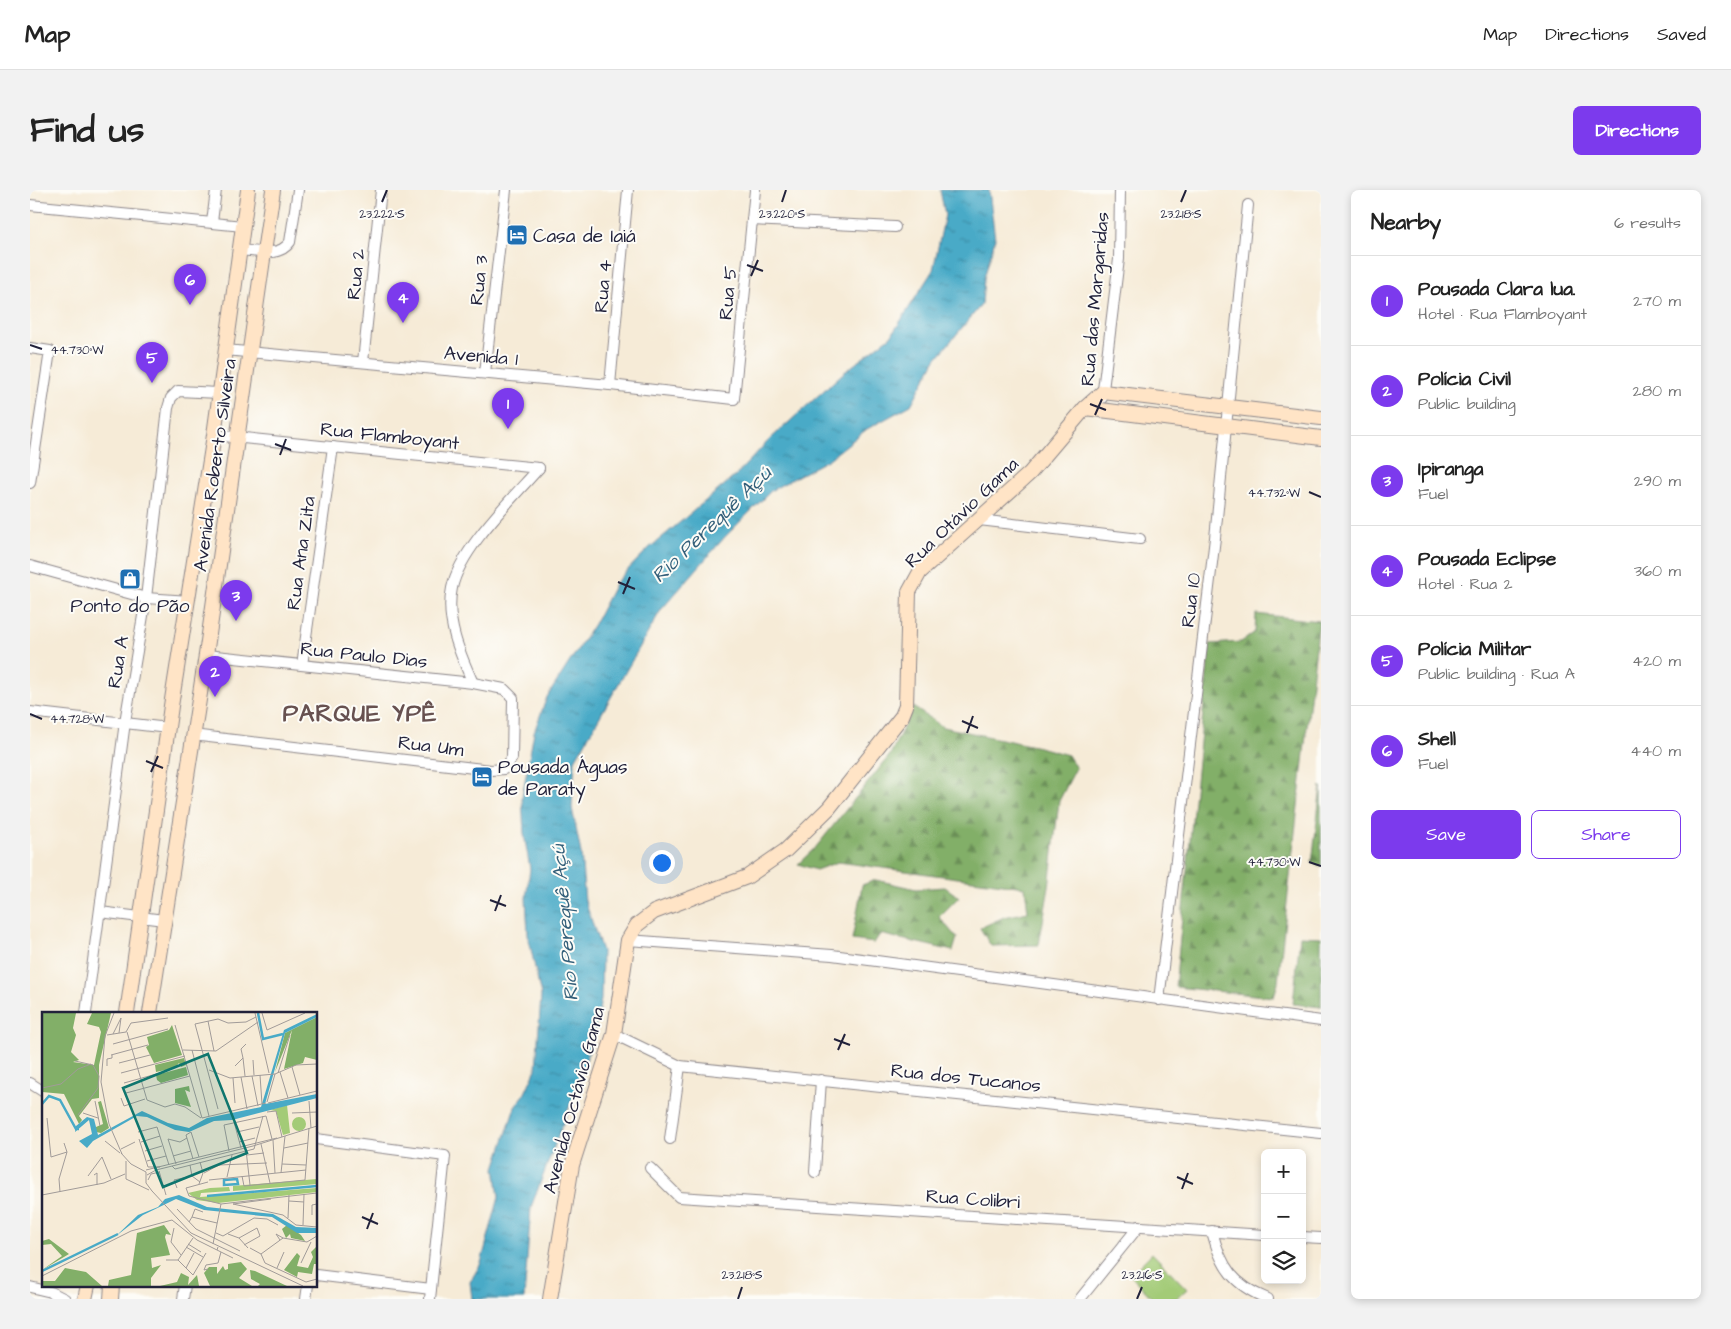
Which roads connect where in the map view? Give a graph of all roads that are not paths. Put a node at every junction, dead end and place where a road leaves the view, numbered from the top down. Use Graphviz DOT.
graph roads {
  1 [pos="216,190"];
  2 [pos="248,190"];
  3 [pos="273,190"];
  4 [pos="298,190"];
  5 [pos="381,190"];
  6 [pos="506,190"];
  7 [pos="628,190"];
  8 [pos="755,190"];
  9 [pos="1120,190"];
  10 [pos="30,205"];
  11 [pos="1248,205"];
  12 [pos="752,220"];
  13 [pos="212,222"];
  14 [pos="243,226"];
  15 [pos="895,227"];
  16 [pos="240,250"];
  17 [pos="264,252"];
  18 [pos="30,348"];
  19 [pos="225,350"];
  20 [pos="249,352"];
  21 [pos="363,362"];
  22 [pos="485,373"];
  23 [pos="610,385"];
  24 [pos="220,392"];
  25 [pos="1103,392"];
  26 [pos="734,399"];
  27 [pos="1085,408"];
  28 [pos="1229,408"];
  29 [pos="1100,411"];
  30 [pos="1321,418"];
  31 [pos="1226,427"];
  32 [pos="214,435"];
  33 [pos="237,437"];
  34 [pos="1321,438"];
  35 [pos="332,447"];
  36 [pos="30,483"];
  37 [pos="979,520"];
  38 [pos="1140,539"];
  39 [pos="30,566"];
  40 [pos="146,598"];
  41 [pos="189,601"];
  42 [pos="206,655"];
  43 [pos="302,665"];
  44 [pos="473,683"];
  45 [pos="30,712"];
  46 [pos="125,722"];
  47 [pos="168,728"];
  48 [pos="192,736"];
  49 [pos="512,758"];
  50 [pos="164,759"];
  51 [pos="189,759"];
  52 [pos="100,912"];
  53 [pos="141,918"];
  54 [pos="164,920"];
  55 [pos="628,940"];
  56 [pos="1159,1000"];
  57 [pos="86,1012"];
  58 [pos="127,1012"];
  59 [pos="150,1012"];
  60 [pos="1321,1021"];
  61 [pos="614,1034"];
  62 [pos="680,1066"];
  63 [pos="822,1080"];
  64 [pos="30,1083"];
  65 [pos="42,1091"];
  66 [pos="1321,1133"];
  67 [pos="318,1139"];
  68 [pos="670,1139"];
  69 [pos="650,1168"];
  70 [pos="815,1172"];
  71 [pos="1139,1226"];
  72 [pos="1212,1231"];
  73 [pos="1261,1235"];
  74 [pos="1306,1237"];
  75 [pos="1321,1238"];
  76 [pos="318,1275"];
  77 [pos="88,1286"];
  78 [pos="112,1286"];
  79 [pos="185,1286"];
  80 [pos="308,1286"];
  81 [pos="30,1287"];
  82 [pos="51,1292"];
  83 [pos="430,1294"];
  84 [pos="65,1299"];
  85 [pos="85,1299"];
  86 [pos="111,1299"];
  87 [pos="183,1299"];
  88 [pos="306,1299"];
  89 [pos="550,1299"];
  90 [pos="1080,1299"];
  91 [pos="1268,1299"];
  1 -- 13 [label="street"];
  2 -- 14 [label="street, Avenida Roberto Silveira"];
  3 -- 17 [label="street, Avenida Roberto Silveira"];
  4 -- 17 [label="street"];
  5 -- 21 [label="street, Rua 2"];
  6 -- 22 [label="street, Rua 3"];
  7 -- 23 [label="street, Rua 4"];
  8 -- 12 [label="street, Rua 5"];
  9 -- 25 [label="street, Rua das Margaridas"];
  10 -- 13 [label="street"];
  11 -- 28 [label="street, Rua 10"];
  12 -- 15 [label="street"];
  12 -- 26 [label="street, Rua 5"];
  13 -- 14 [label="street"];
  14 -- 16 [label="street, Avenida Roberto Silveira"];
  16 -- 17 [label="street"];
  16 -- 19 [label="street, Avenida Roberto Silveira"];
  17 -- 20 [label="street, Avenida Roberto Silveira"];
  18 -- 36 [label="street"];
  19 -- 20 [label="street, Avenida 1"];
  19 -- 24 [label="street, Avenida Roberto Silveira"];
  20 -- 21 [label="street, Avenida 1"];
  20 -- 33 [label="street, Avenida Roberto Silveira"];
  21 -- 22 [label="street, Avenida 1"];
  22 -- 23 [label="street, Avenida 1"];
  23 -- 26 [label="street, Avenida 1"];
  24 -- 32 [label="street, Avenida Roberto Silveira"];
  24 -- 40 [label="street, Rua A"];
  25 -- 27 [label="street, Rua Otávio Gama"];
  25 -- 28 [label="street"];
  25 -- 29 [label="street, Rua das Margaridas"];
  27 -- 29 [label="street"];
  27 -- 37 [label="street, Rua Otávio Gama"];
  28 -- 30 [label="street"];
  28 -- 31 [label="street, Rua 10"];
  29 -- 31 [label="street"];
  31 -- 34 [label="street"];
  31 -- 56 [label="street, Rua 10"];
  32 -- 33 [label="street, Rua Flamboyant"];
  32 -- 41 [label="street, Avenida Roberto Silveira"];
  33 -- 35 [label="street, Rua Flamboyant"];
  33 -- 42 [label="street, Avenida Roberto Silveira"];
  35 -- 43 [label="street, Rua Ana Zita"];
  35 -- 44 [label="street, Rua Flamboyant"];
  37 -- 38 [label="street"];
  37 -- 55 [label="street, Rua Otávio Gama"];
  39 -- 40 [label="street"];
  40 -- 41 [label="street"];
  40 -- 46 [label="street, Rua A"];
  41 -- 47 [label="street, Avenida Roberto Silveira"];
  42 -- 43 [label="street, Rua Paulo Dias"];
  42 -- 48 [label="street, Avenida Roberto Silveira"];
  43 -- 44 [label="street, Rua Paulo Dias"];
  44 -- 49 [label="street, Rua Paulo Dias"];
  45 -- 46 [label="street"];
  46 -- 47 [label="street"];
  46 -- 52 [label="street, Rua A"];
  47 -- 48 [label="street"];
  47 -- 50 [label="street, Avenida Roberto Silveira"];
  48 -- 49 [label="street, Rua Um"];
  48 -- 51 [label="street, Avenida Roberto Silveira"];
  50 -- 51 [label="street"];
  50 -- 53 [label="street, Avenida Roberto Silveira"];
  51 -- 54 [label="street, Avenida Roberto Silveira"];
  52 -- 53 [label="street"];
  52 -- 57 [label="street, Rua A"];
  53 -- 54 [label="street"];
  53 -- 58 [label="street, Avenida Roberto Silveira"];
  54 -- 59 [label="street, Avenida Roberto Silveira"];
  55 -- 56 [label="street"];
  55 -- 61 [label="street, Avenida Octávio Gama"];
  56 -- 60 [label="street"];
  61 -- 62 [label="street, Rua dos Tucanos"];
  61 -- 89 [label="street, Avenida Octávio Gama"];
  62 -- 63 [label="street, Rua dos Tucanos"];
  62 -- 68 [label="street"];
  63 -- 66 [label="street, Rua dos Tucanos"];
  63 -- 70 [label="street"];
  64 -- 65 [label="street"];
  67 -- 83 [label="street"];
  69 -- 71 [label="street, Rua Colibri"];
  71 -- 72 [label="street, Rua Colibri"];
  71 -- 90 [label="street"];
  72 -- 73 [label="street, Rua Colibri"];
  72 -- 91 [label="street"];
  74 -- 75 [label="street"];
  76 -- 83 [label="street"];
  77 -- 85 [label="street"];
  78 -- 86 [label="street"];
  79 -- 87 [label="street"];
  80 -- 88 [label="street"];
  81 -- 82 [label="street"];
  82 -- 84 [label="street"];
}
